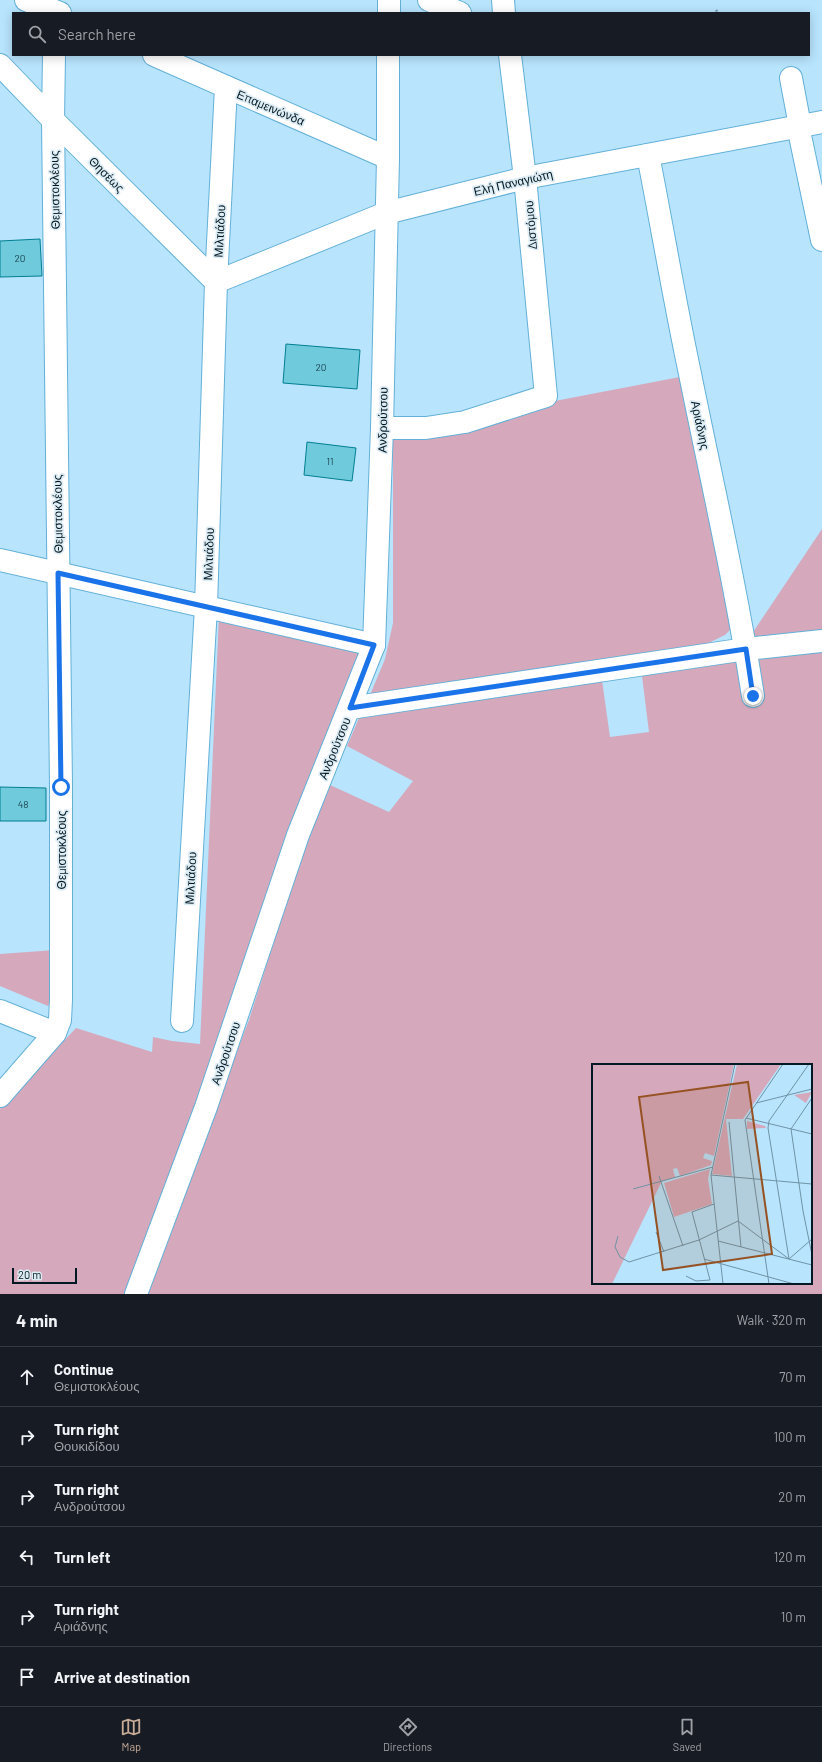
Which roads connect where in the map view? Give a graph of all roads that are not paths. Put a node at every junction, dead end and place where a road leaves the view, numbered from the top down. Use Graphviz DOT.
graph roads {
  1 [pos="26,0"];
  2 [pos="389,0"];
  3 [pos="428,0"];
  4 [pos="503,0"];
  5 [pos="56,9"];
  6 [pos="388,12"];
  7 [pos="458,12"];
  8 [pos="504,12"];
  9 [pos="54,56"];
  10 [pos="156,56"];
  11 [pos="388,56"];
  12 [pos="510,56"];
  13 [pos="0,66"];
  14 [pos="791,78"];
  15 [pos="226,87"];
  16 [pos="53,120"];
  17 [pos="822,122"];
  18 [pos="799,126"];
  19 [pos="648,155"];
  20 [pos="388,158"];
  21 [pos="525,178"];
  22 [pos="386,213"];
  23 [pos="822,240"];
  24 [pos="216,282"];
  25 [pos="382,428"];
  26 [pos="0,560"];
  27 [pos="58,573"];
  28 [pos="206,607"];
  29 [pos="822,641"];
  30 [pos="374,645"];
  31 [pos="746,649"];
  32 [pos="753,696"];
  33 [pos="350,708"];
  34 [pos="0,1011"];
  35 [pos="182,1021"];
  36 [pos="55,1033"];
  37 [pos="0,1096"];
  38 [pos="136,1294"];
  1 -- 5 [label="street"];
  2 -- 6 [label="street"];
  3 -- 7 [label="street"];
  4 -- 8 [label="street"];
  9 -- 16 [label="street, Θεμιστοκλέους"];
  10 -- 15 [label="street, Επαμεινώνδα"];
  11 -- 20 [label="street, Ανδρούτσου"];
  12 -- 21 [label="street, Διστόμου"];
  13 -- 16 [label="street, Θησέως"];
  14 -- 18 [label="street"];
  15 -- 20 [label="street, Επαμεινώνδα"];
  15 -- 24 [label="street, Μιλτιάδου"];
  16 -- 24 [label="street, Θησέως"];
  16 -- 27 [label="street, Θεμιστοκλέους"];
  17 -- 18 [label="street, Ελή Παναγιώτη"];
  18 -- 19 [label="street, Ελή Παναγιώτη"];
  18 -- 23 [label="street"];
  19 -- 21 [label="street, Ελή Παναγιώτη"];
  19 -- 31 [label="street, Αριάδνης"];
  20 -- 22 [label="street, Ανδρούτσου"];
  21 -- 22 [label="street, Ελή Παναγιώτη"];
  21 -- 25 [label="street, Διστόμου"];
  22 -- 24 [label="street, Ελή Παναγιώτη"];
  22 -- 25 [label="street, Ανδρούτσου"];
  24 -- 28 [label="street, Μιλτιάδου"];
  25 -- 30 [label="street, Ανδρούτσου"];
  26 -- 27 [label="street"];
  27 -- 28 [label="street"];
  27 -- 36 [label="street, Θεμιστοκλέους"];
  28 -- 30 [label="street"];
  28 -- 35 [label="street, Μιλτιάδου"];
  29 -- 31 [label="street"];
  30 -- 33 [label="street, Ανδρούτσου"];
  31 -- 32 [label="street, Αριάδνης"];
  31 -- 33 [label="street"];
  33 -- 38 [label="street, Ανδρούτσου"];
  34 -- 36 [label="street"];
  36 -- 37 [label="street, Θεμιστοκλέους"];
}
